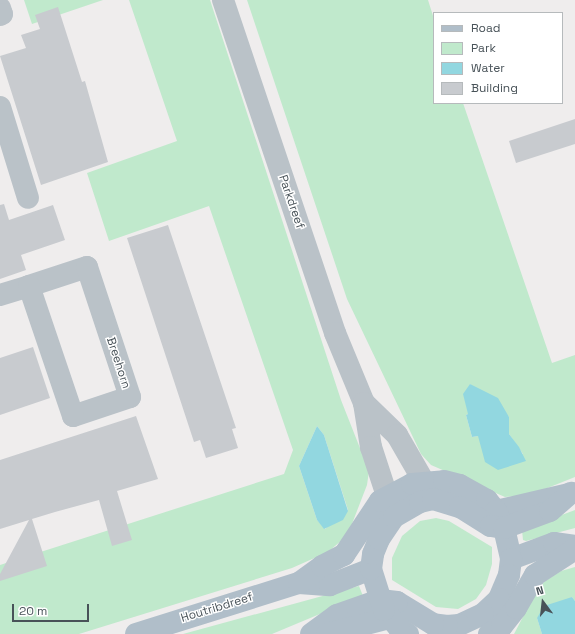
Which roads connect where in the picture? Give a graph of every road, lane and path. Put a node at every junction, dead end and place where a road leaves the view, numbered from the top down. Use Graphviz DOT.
graph roads {
  1 [pos="223,0"];
  2 [pos="0,8"];
  3 [pos="0,15"];
  4 [pos="0,107"];
  5 [pos="8,163"];
  6 [pos="28,198"];
  7 [pos="29,286"];
  8 [pos="0,295"];
  9 [pos="364,403"];
  10 [pos="424,482"];
  11 [pos="573,493"];
  12 [pos="387,496"];
  13 [pos="394,517"];
  14 [pos="500,519"];
  15 [pos="575,546"];
  16 [pos="575,550"];
  17 [pos="511,559"];
  18 [pos="372,569"];
  19 [pos="299,583"];
  20 [pos="385,609"];
  21 [pos="486,627"];
  22 [pos="136,634"];
  23 [pos="310,634"];
  24 [pos="328,634"];
  25 [pos="408,634"];
  1 -- 9 [label="street, Parkdreef"];
  2 -- 3 [label="street"];
  4 -- 5 [label="street"];
  5 -- 6 [label="street"];
  7 -- 7 [label="street, Breehorn"];
  7 -- 8 [label="street, Breehorn"];
  9 -- 10 [label="street, Parkdreef"];
  9 -- 12 [label="street, Parkdreef"];
  10 -- 12 [label="main road"];
  10 -- 14 [label="main road"];
  11 -- 14 [label="main road"];
  12 -- 13 [label="main road"];
  12 -- 19 [label="main road, Houtribdreef"];
  13 -- 14 [label="main road"];
  13 -- 18 [label="main road"];
  14 -- 17 [label="main road"];
  15 -- 17 [label="main road"];
  16 -- 21 [label="main road"];
  17 -- 21 [label="main road"];
  18 -- 19 [label="main road, Houtribdreef"];
  18 -- 20 [label="main road"];
  19 -- 22 [label="main road, Houtribdreef"];
  20 -- 21 [label="main road"];
  20 -- 23 [label="main road"];
  20 -- 24 [label="main road"];
  20 -- 25 [label="main road"];
}
